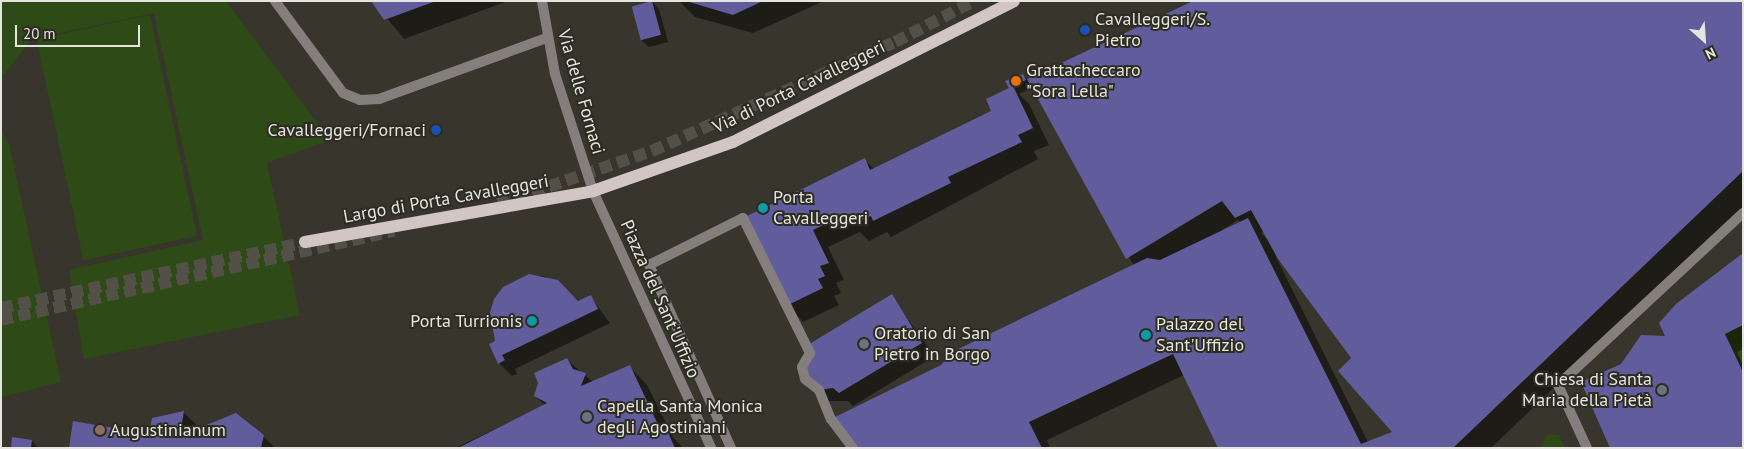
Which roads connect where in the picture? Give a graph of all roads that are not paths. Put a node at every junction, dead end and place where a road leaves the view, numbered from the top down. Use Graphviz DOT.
graph roads {
  1 [pos="275,1"];
  2 [pos="542,1"];
  3 [pos="1014,1"];
  4 [pos="547,38"];
  5 [pos="594,191"];
  6 [pos="1743,213"];
  7 [pos="305,242"];
  8 [pos="711,448"];
  9 [pos="731,448"];
  10 [pos="854,448"];
  11 [pos="1587,448"];
  1 -- 4 [label="street"];
  2 -- 4 [label="street, Via delle Fornaci"];
  3 -- 5 [label="main road, Via di Porta Cavalleggeri"];
  4 -- 5 [label="street, Via delle Fornaci"];
  5 -- 7 [label="main road, Largo di Porta Cavalleggeri"];
  5 -- 8 [label="street, Piazza del Sant'Uffizio"];
  6 -- 11 [label="street"];
  9 -- 10 [label="street, Piazza del Sant'Uffizio"];
}
